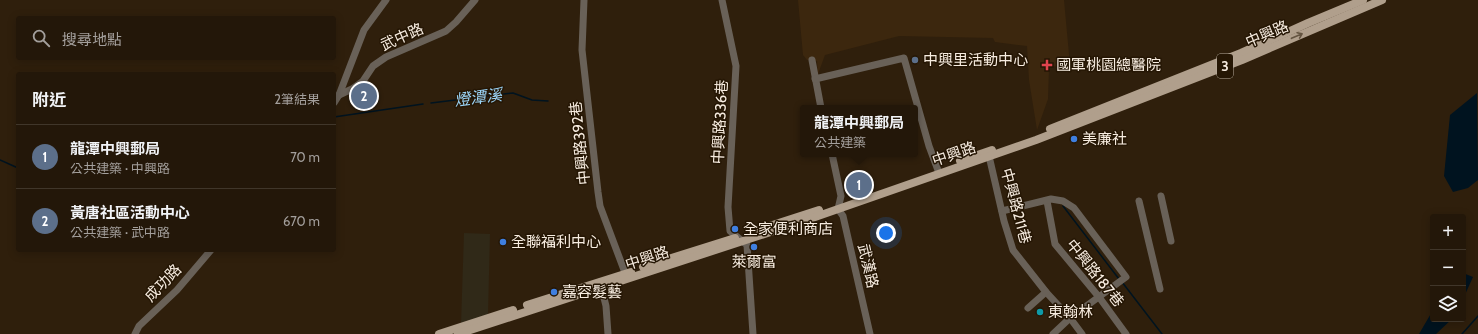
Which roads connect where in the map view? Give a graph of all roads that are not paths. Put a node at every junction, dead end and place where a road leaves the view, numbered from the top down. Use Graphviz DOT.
graph roads {
  1 [pos="386,0"];
  2 [pos="475,0"];
  3 [pos="584,0"];
  4 [pos="722,0"];
  5 [pos="1363,0"];
  6 [pos="1382,0"];
  7 [pos="812,60"];
  8 [pos="815,79"];
  9 [pos="339,95"];
  10 [pos="336,100"];
  11 [pos="820,105"];
  12 [pos="917,105"];
  13 [pos="918,107"];
  14 [pos="989,156"];
  15 [pos="833,157"];
  16 [pos="938,171"];
  17 [pos="1161,196"];
  18 [pos="1047,201"];
  19 [pos="1138,201"];
  20 [pos="838,206"];
  21 [pos="1002,211"];
  22 [pos="740,238"];
  23 [pos="1171,241"];
  24 [pos="209,252"];
  25 [pos="626,276"];
  26 [pos="601,284"];
  27 [pos="1160,289"];
  28 [pos="1046,292"];
  29 [pos="1099,297"];
  30 [pos="1028,308"];
  31 [pos="1070,318"];
  32 [pos="135,334"];
  33 [pos="439,334"];
  34 [pos="458,334"];
  35 [pos="608,334"];
  36 [pos="753,334"];
  37 [pos="870,334"];
  38 [pos="1054,334"];
  39 [pos="1082,334"];
  40 [pos="1126,334"];
  1 -- 9 [label="street"];
  2 -- 9 [label="street, 武中路"];
  3 -- 25 [label="street, 中興路392巷"];
  4 -- 22 [label="street, 中興路336巷"];
  5 -- 16 [label="main road, 中興路 / 3"];
  14 -- 6 [label="main road, 中興路 / 3, one-way"];
  7 -- 8 [label="street"];
  8 -- 11 [label="street"];
  8 -- 12 [label="street"];
  9 -- 10 [label="street"];
  13 -- 16 [label="street"];
  14 -- 16 [label="main road, 中興路 / 3"];
  14 -- 21 [label="street, 中興路211巷"];
  15 -- 20 [label="street, 武漢路"];
  16 -- 20 [label="main road, 中興路 / 3"];
  17 -- 23 [label="street"];
  18 -- 21 [label="street"];
  18 -- 29 [label="street, 中興路187巷"];
  18 -- 29 [label="street"];
  19 -- 27 [label="street"];
  20 -- 22 [label="main road, 中興路 / 3"];
  20 -- 37 [label="street, 武漢路"];
  21 -- 28 [label="street, 中興路211巷"];
  22 -- 25 [label="main road, 中興路 / 3"];
  22 -- 36 [label="street"];
  24 -- 32 [label="street, 成功路"];
  25 -- 26 [label="main road, 中興路 / 3"];
  26 -- 33 [label="main road, 中興路 / 3"];
  26 -- 34 [label="main road, 中興路 / 3"];
  26 -- 35 [label="street"];
  28 -- 30 [label="street"];
  28 -- 31 [label="street, 中興路211巷"];
  29 -- 31 [label="street"];
  29 -- 40 [label="street, 中興路187巷"];
  31 -- 38 [label="street"];
  31 -- 39 [label="street, 中興路211巷"];
}
